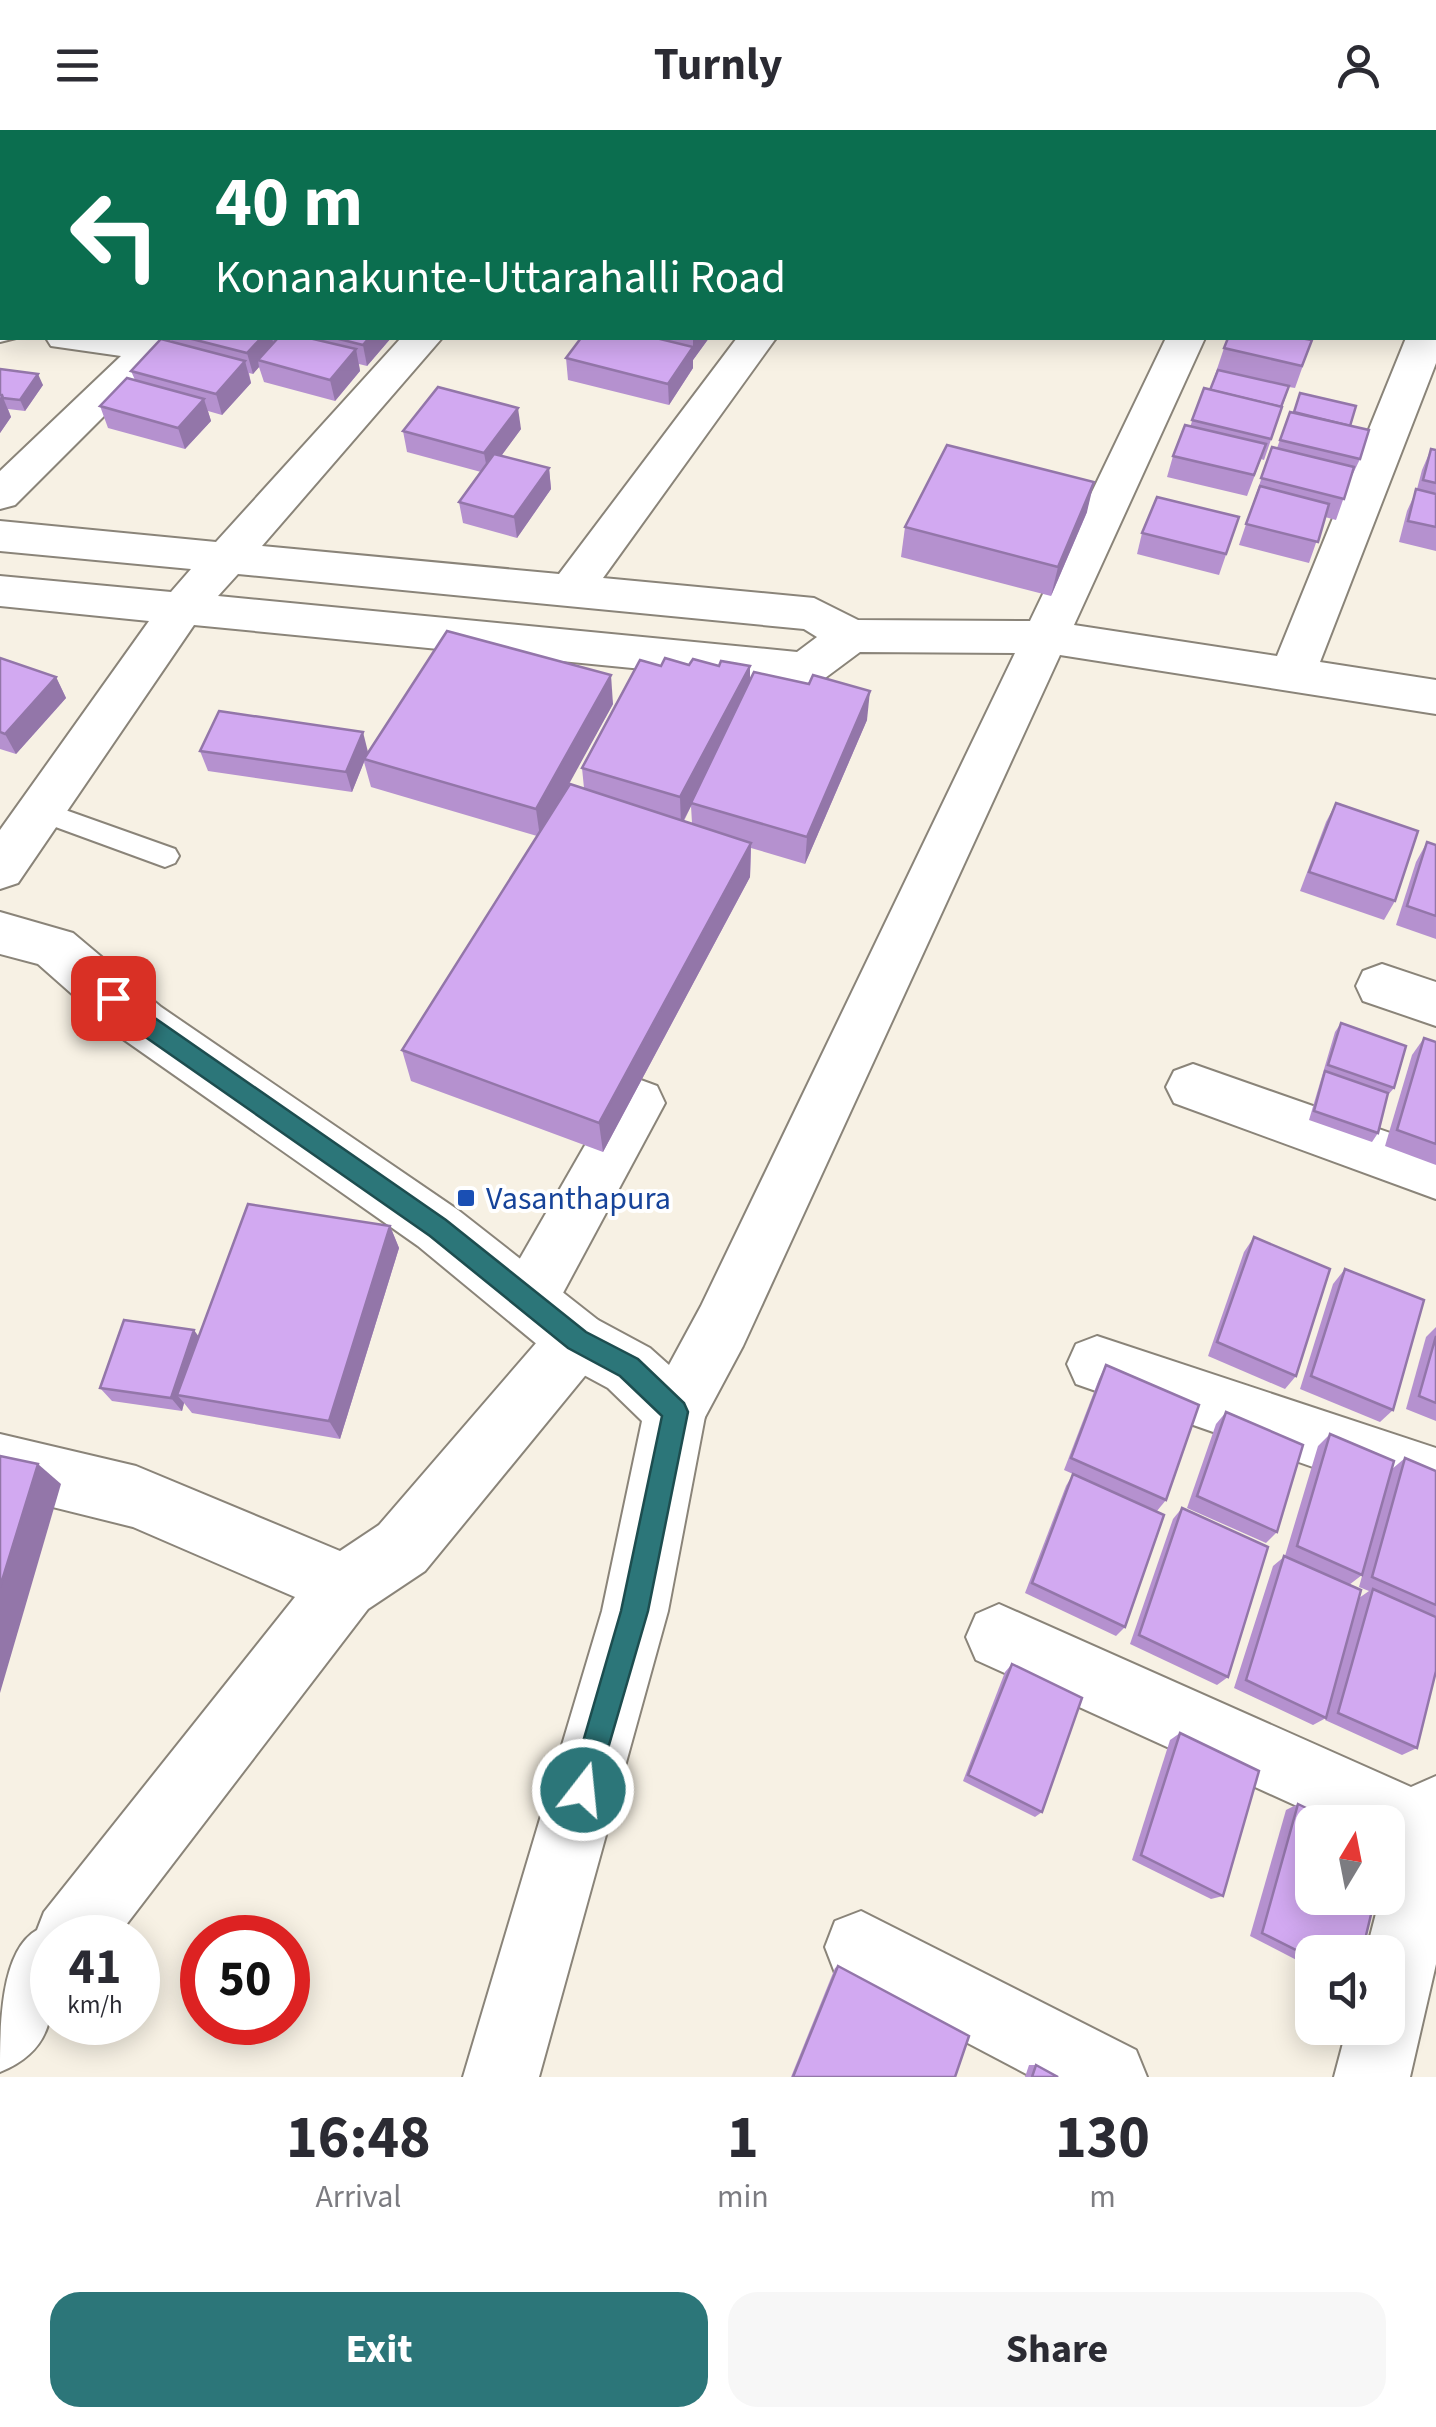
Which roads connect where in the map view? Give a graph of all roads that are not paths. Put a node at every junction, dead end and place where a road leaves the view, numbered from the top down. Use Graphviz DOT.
graph roads {
  1 [pos="111,340"];
  2 [pos="420,340"];
  3 [pos="756,340"];
  4 [pos="1185,340"];
  5 [pos="1425,340"];
  6 [pos="157,342"];
  7 [pos="0,495"];
  8 [pos="0,536"];
  9 [pos="226,558"];
  10 [pos="572,588"];
  11 [pos="0,591"];
  12 [pos="183,607"];
  13 [pos="850,636"];
  14 [pos="1046,637"];
  15 [pos="1293,672"];
  16 [pos="1436,697"];
  17 [pos="40,811"];
  18 [pos="164,856"];
  19 [pos="0,869"];
  20 [pos="0,932"];
  21 [pos="1382,986"];
  22 [pos="1436,1004"];
  23 [pos="1193,1088"];
  24 [pos="638,1104"];
  25 [pos="1436,1174"];
  26 [pos="528,1300"];
  27 [pos="577,1340"];
  28 [pos="1097,1364"];
  29 [pos="675,1412"];
  30 [pos="0,1464"];
  31 [pos="1436,1479"];
  32 [pos="345,1586"];
  33 [pos="999,1637"];
  34 [pos="1434,1826"];
  35 [pos="88,1915"];
  36 [pos="1405,1943"];
  37 [pos="861,1947"];
  38 [pos="1380,2045"];
  39 [pos="501,2077"];
  40 [pos="1109,2077"];
  41 [pos="1372,2077"];
  1 -- 6 [label="street"];
  2 -- 9 [label="street"];
  3 -- 10 [label="street"];
  4 -- 14 [label="street"];
  5 -- 15 [label="street"];
  6 -- 7 [label="street"];
  8 -- 9 [label="street"];
  9 -- 10 [label="street"];
  9 -- 12 [label="street"];
  10 -- 13 [label="street"];
  11 -- 12 [label="street"];
  12 -- 13 [label="street"];
  12 -- 17 [label="street"];
  13 -- 14 [label="street"];
  14 -- 15 [label="street"];
  14 -- 29 [label="street"];
  15 -- 16 [label="street"];
  17 -- 18 [label="lane"];
  17 -- 19 [label="street"];
  20 -- 26 [label="street"];
  21 -- 22 [label="street"];
  23 -- 25 [label="street"];
  24 -- 26 [label="street"];
  26 -- 27 [label="street"];
  27 -- 29 [label="street"];
  27 -- 32 [label="street"];
  28 -- 31 [label="street"];
  29 -- 39 [label="street"];
  30 -- 32 [label="street"];
  32 -- 35 [label="street"];
  33 -- 34 [label="street"];
  34 -- 36 [label="street"];
  37 -- 40 [label="street"];
  38 -- 41 [label="street"];
}
